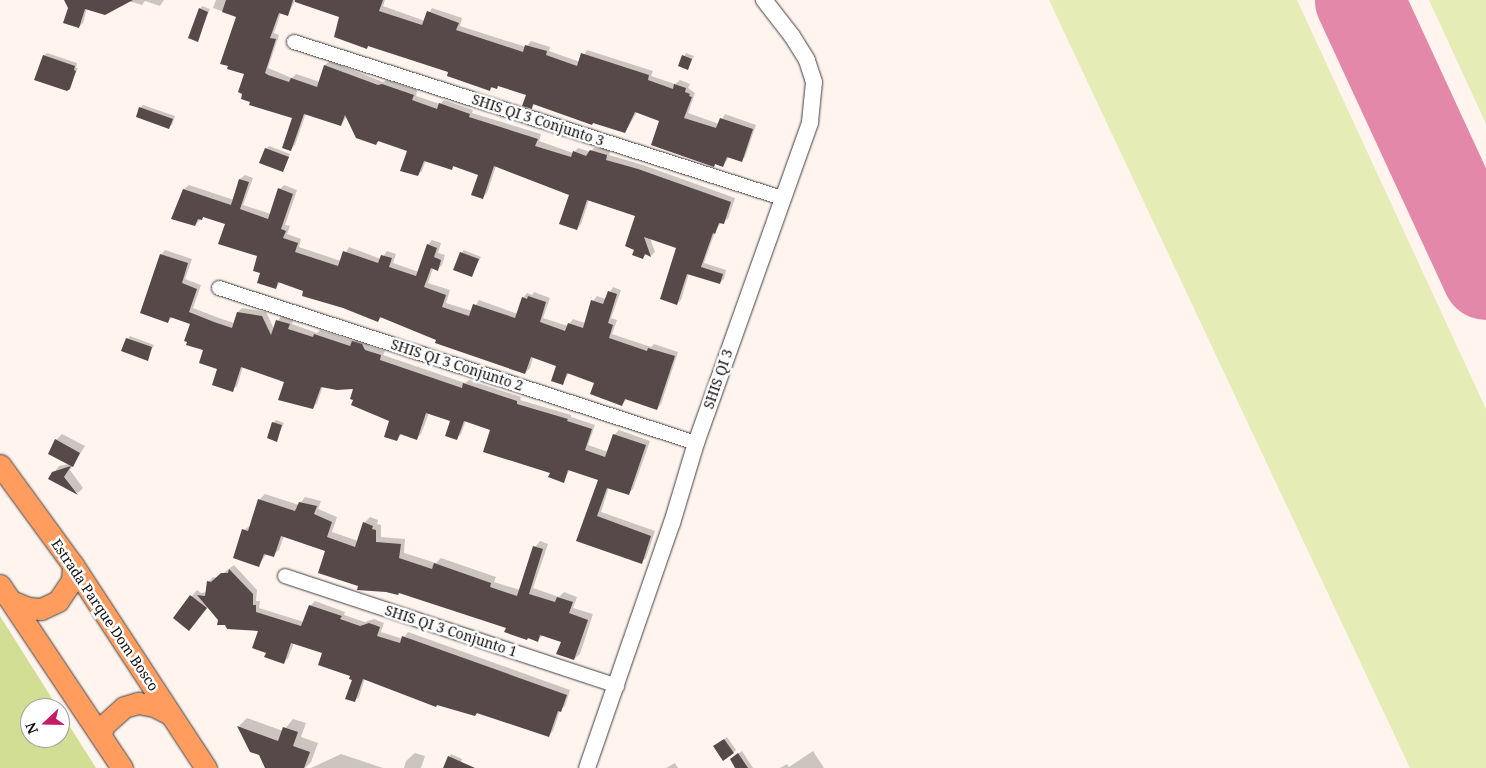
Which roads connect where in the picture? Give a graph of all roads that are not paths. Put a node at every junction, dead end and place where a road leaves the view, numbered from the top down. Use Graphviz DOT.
graph roads {
  1 [pos="764,0"];
  2 [pos="294,42"];
  3 [pos="782,198"];
  4 [pos="219,288"];
  5 [pos="696,443"];
  6 [pos="0,465"];
  7 [pos="73,565"];
  8 [pos="285,576"];
  9 [pos="6,593"];
  10 [pos="99,605"];
  11 [pos="39,643"];
  12 [pos="616,686"];
  13 [pos="170,714"];
  14 [pos="101,735"];
  15 [pos="122,768"];
  16 [pos="206,768"];
  17 [pos="587,768"];
  1 -- 3 [label="street, SHIS QI 3"];
  2 -- 3 [label="street, SHIS QI 3 Conjunto 3"];
  3 -- 5 [label="street, SHIS QI 3"];
  4 -- 5 [label="street, SHIS QI 3 Conjunto 2"];
  5 -- 12 [label="street, SHIS QI 3"];
  6 -- 7 [label="main road, Estrada Parque Dom Bosco"];
  7 -- 9 [label="main road"];
  7 -- 10 [label="main road, Estrada Parque Dom Bosco"];
  8 -- 12 [label="street, SHIS QI 3 Conjunto 1"];
  9 -- 11 [label="main road"];
  10 -- 11 [label="main road"];
  10 -- 13 [label="main road, Estrada Parque Dom Bosco"];
  11 -- 14 [label="main road"];
  12 -- 17 [label="street, SHIS QI 3"];
  13 -- 14 [label="main road"];
  13 -- 16 [label="main road, Estrada Parque Dom Bosco"];
  14 -- 15 [label="main road"];
}
